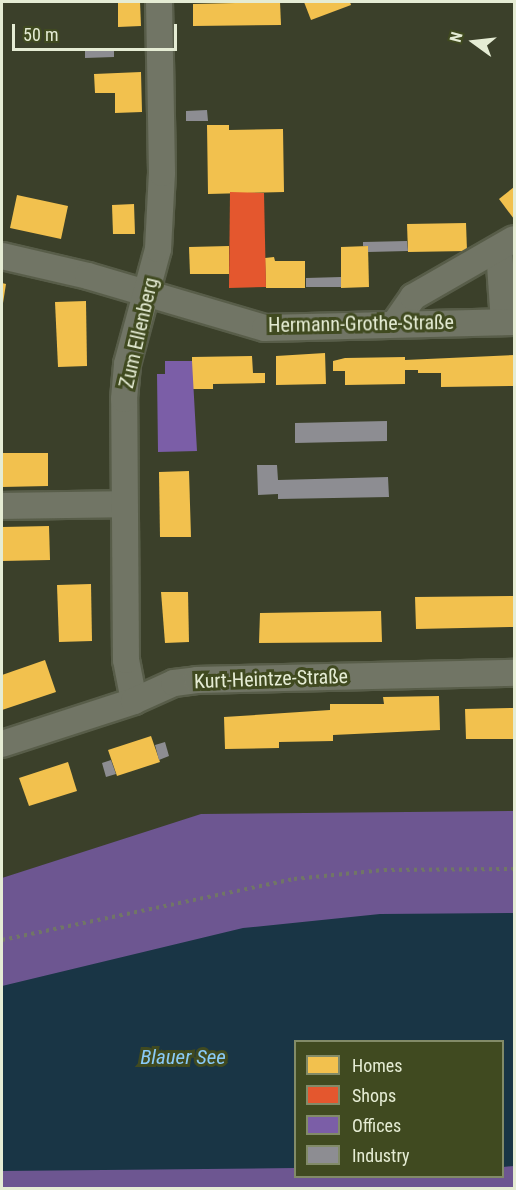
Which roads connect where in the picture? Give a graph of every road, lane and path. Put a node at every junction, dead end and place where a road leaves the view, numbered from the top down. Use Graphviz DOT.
graph roads {
  1 [pos="159,2"];
  2 [pos="507,244"];
  3 [pos="2,256"];
  4 [pos="146,296"];
  5 [pos="509,322"];
  6 [pos="395,323"];
  7 [pos="123,504"];
  8 [pos="2,506"];
  9 [pos="514,673"];
  10 [pos="134,701"];
  11 [pos="2,744"];
  12 [pos="514,869"];
  13 [pos="2,940"];
  1 -- 4 [label="street, Zum Ellenberg"];
  2 -- 5 [label="street"];
  2 -- 6 [label="street"];
  3 -- 4 [label="street, Hermann-Grothe-Straße"];
  4 -- 6 [label="street, Hermann-Grothe-Straße"];
  4 -- 7 [label="street, Zum Ellenberg"];
  5 -- 6 [label="street, Hermann-Grothe-Straße"];
  7 -- 8 [label="street"];
  7 -- 10 [label="street, Zum Ellenberg"];
  9 -- 10 [label="street, Kurt-Heintze-Straße"];
  10 -- 11 [label="street, Kurt-Heintze-Straße"];
  12 -- 13 [label="path"];
}
